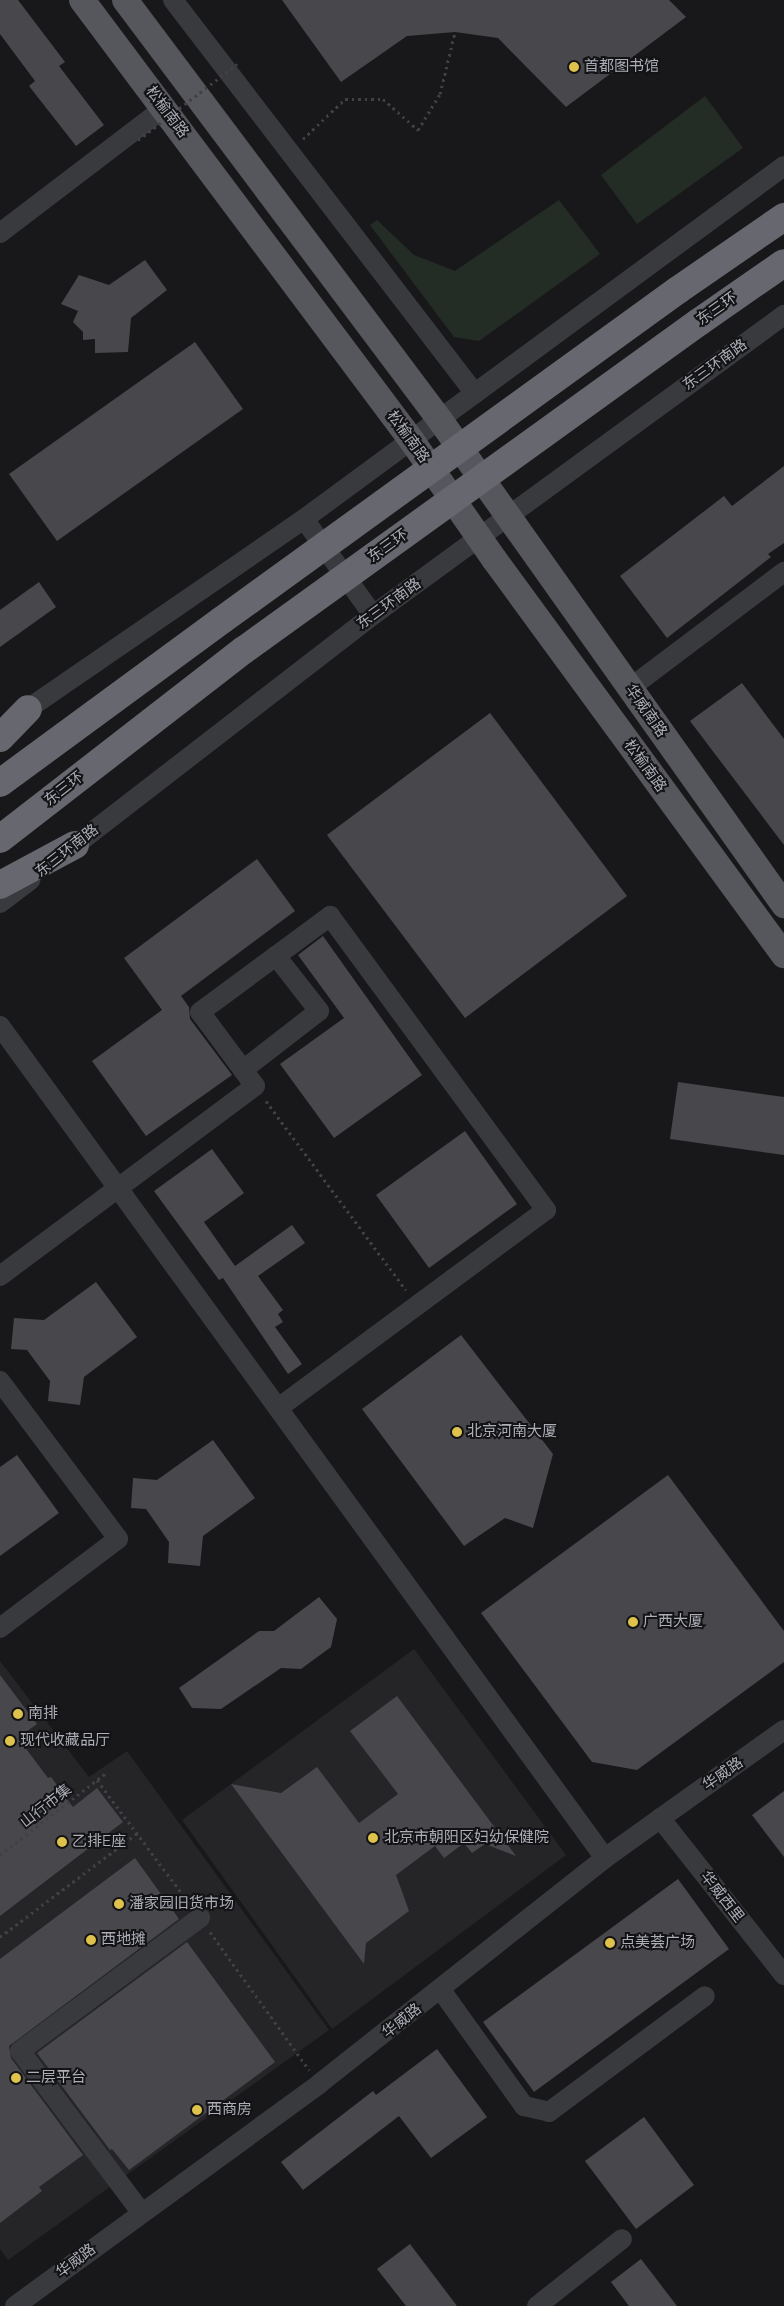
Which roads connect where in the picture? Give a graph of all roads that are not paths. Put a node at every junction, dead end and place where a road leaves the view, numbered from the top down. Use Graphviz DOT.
graph roads {
  1 [pos="82,0"];
  2 [pos="125,0"];
  3 [pos="174,0"];
  4 [pos="164,108"];
  5 [pos="784,166"];
  6 [pos="784,217"];
  7 [pos="0,233"];
  8 [pos="784,263"];
  9 [pos="784,315"];
  10 [pos="476,394"];
  11 [pos="440,420"];
  12 [pos="412,440"];
  13 [pos="508,516"];
  14 [pos="304,519"];
  15 [pos="479,538"];
  16 [pos="784,572"];
  17 [pos="373,615"];
  18 [pos="630,688"];
  19 [pos="28,709"];
  20 [pos="0,729"];
  21 [pos="0,738"];
  22 [pos="0,783"];
  23 [pos="0,839"];
  24 [pos="75,845"];
  25 [pos="0,885"];
  26 [pos="0,903"];
  27 [pos="784,904"];
  28 [pos="784,955"];
  29 [pos="276,956"];
  30 [pos="0,1026"];
  31 [pos="243,1070"];
  32 [pos="117,1188"];
  33 [pos="0,1276"];
  34 [pos="0,1381"];
  35 [pos="278,1408"];
  36 [pos="0,1628"];
  37 [pos="784,1730"];
  38 [pos="660,1818"];
  39 [pos="605,1858"];
  40 [pos="200,1918"];
  41 [pos="784,1975"];
  42 [pos="441,1990"];
  43 [pos="705,1996"];
  44 [pos="141,2212"];
  45 [pos="622,2239"];
  46 [pos="15,2306"];
  47 [pos="537,2306"];
  1 -- 4 [label="main road, 松榆南路"];
  2 -- 11 [label="main road"];
  3 -- 10 [label="street"];
  4 -- 7 [label="street"];
  4 -- 12 [label="main road, 松榆南路"];
  5 -- 10 [label="street"];
  6 -- 22 [label="highway, bridge"];
  8 -- 23 [label="highway, 东三环, bridge"];
  9 -- 13 [label="street, 东三环南路"];
  10 -- 11 [label="street"];
  11 -- 12 [label="street"];
  11 -- 13 [label="main road, 华威南路"];
  12 -- 14 [label="street"];
  12 -- 15 [label="main road, 松榆南路"];
  13 -- 15 [label="street, 东三环南路"];
  13 -- 18 [label="main road, 华威南路"];
  14 -- 17 [label="street"];
  14 -- 19 [label="street"];
  15 -- 17 [label="street, 东三环南路"];
  15 -- 28 [label="main road, 松榆南路"];
  16 -- 18 [label="street"];
  17 -- 24 [label="street, 东三环南路"];
  18 -- 27 [label="main road, 华威南路"];
  19 -- 20 [label="street"];
  19 -- 21 [label="highway"];
  24 -- 25 [label="highway"];
  24 -- 26 [label="street, 东三环南路"];
  29 -- 31 [label="street"];
  29 -- 31 [label="street"];
  29 -- 35 [label="street"];
  30 -- 32 [label="street"];
  31 -- 32 [label="street"];
  32 -- 33 [label="street"];
  32 -- 35 [label="street"];
  34 -- 36 [label="street"];
  35 -- 39 [label="street"];
  37 -- 38 [label="street, 华威路"];
  38 -- 39 [label="street, 华威路"];
  38 -- 41 [label="street, 华威西里"];
  39 -- 42 [label="street, 华威路"];
  40 -- 44 [label="street"];
  42 -- 43 [label="street"];
  42 -- 44 [label="street, 华威路"];
  44 -- 46 [label="street, 华威路"];
  45 -- 47 [label="street"];
}
